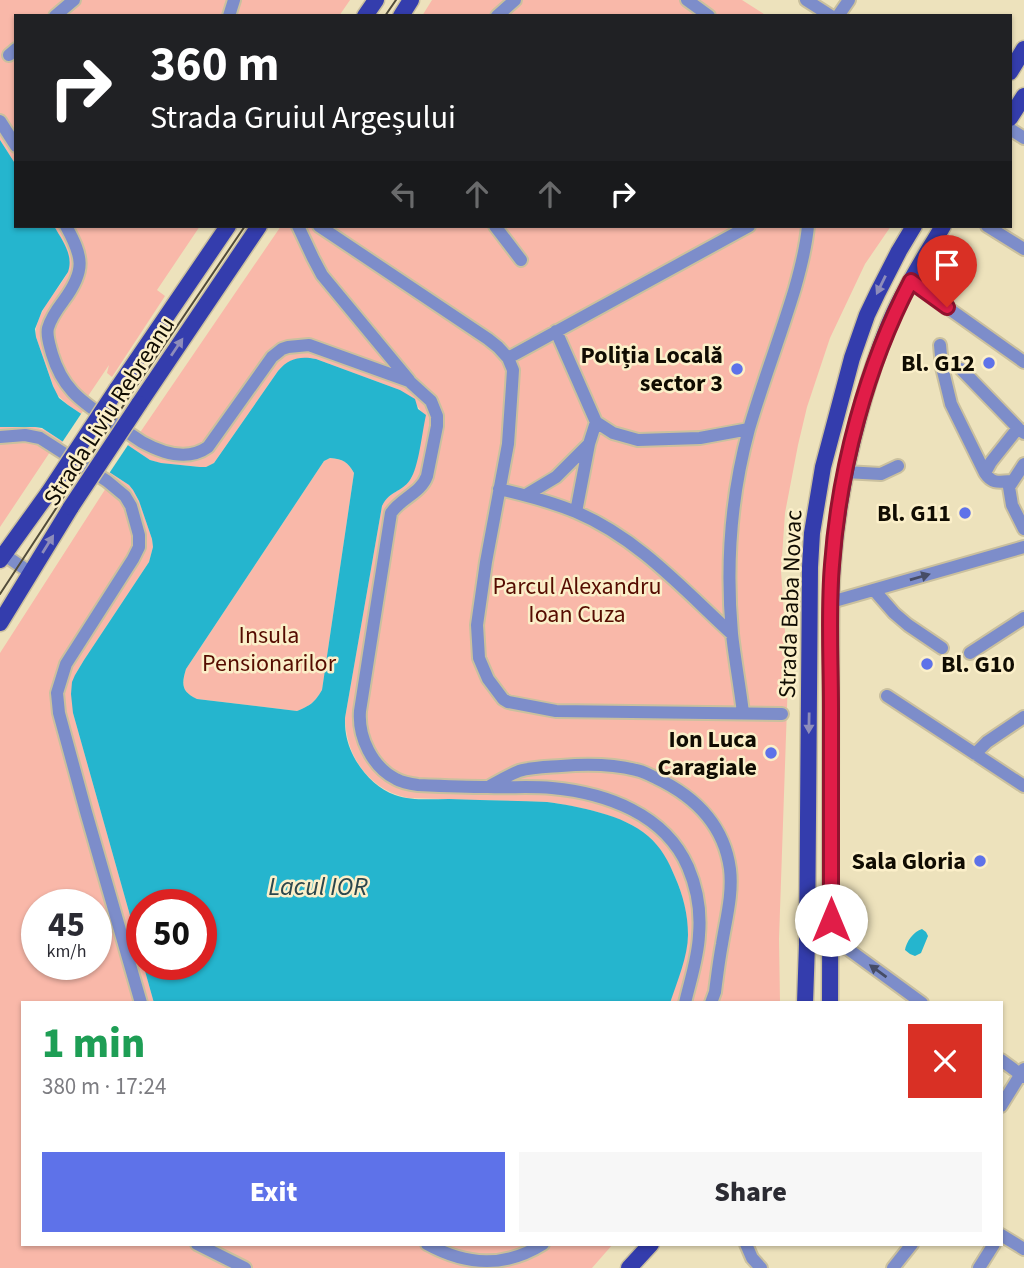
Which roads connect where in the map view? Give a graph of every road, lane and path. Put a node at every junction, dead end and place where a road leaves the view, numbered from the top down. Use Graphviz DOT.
graph roads {
  1 [pos="74,0"];
  2 [pos="515,0"];
  3 [pos="687,0"];
  4 [pos="806,0"];
  5 [pos="57,14"];
  6 [pos="499,14"];
  7 [pos="706,14"];
  8 [pos="828,14"];
  9 [pos="1024,48"];
  10 [pos="1012,69"];
  11 [pos="1024,96"];
  12 [pos="1012,115"];
  13 [pos="0,121"];
  14 [pos="14,143"];
  15 [pos="67,228"];
  16 [pos="227,228"];
  17 [pos="258,228"];
  18 [pos="299,228"];
  19 [pos="321,228"];
  20 [pos="497,228"];
  21 [pos="745,228"];
  22 [pos="808,228"];
  23 [pos="913,228"];
  24 [pos="942,228"];
  25 [pos="989,228"];
  26 [pos="1024,249"];
  27 [pos="522,260"];
  28 [pos="911,281"];
  29 [pos="556,331"];
  30 [pos="940,345"];
  31 [pos="508,358"];
  32 [pos="1024,362"];
  33 [pos="961,369"];
  34 [pos="409,381"];
  35 [pos="596,422"];
  36 [pos="749,429"];
  37 [pos="1021,430"];
  38 [pos="0,437"];
  39 [pos="589,444"];
  40 [pos="1024,464"];
  41 [pos="898,466"];
  42 [pos="845,472"];
  43 [pos="985,473"];
  44 [pos="1012,481"];
  45 [pos="1024,487"];
  46 [pos="499,489"];
  47 [pos="526,495"];
  48 [pos="576,512"];
  49 [pos="1024,529"];
  50 [pos="1024,547"];
  51 [pos="1,555"];
  52 [pos="30,573"];
  53 [pos="874,590"];
  54 [pos="831,603"];
  55 [pos="1024,618"];
  56 [pos="0,623"];
  57 [pos="732,634"];
  58 [pos="943,648"];
  59 [pos="970,653"];
  60 [pos="887,696"];
  61 [pos="743,713"];
  62 [pos="782,714"];
  63 [pos="1024,717"];
  64 [pos="975,754"];
  65 [pos="1024,786"];
  66 [pos="488,787"];
  67 [pos="831,944"];
  68 [pos="140,1001"];
  69 [pos="685,1001"];
  70 [pos="712,1001"];
  71 [pos="807,1001"];
  72 [pos="830,1001"];
  73 [pos="919,1001"];
  74 [pos="1003,1061"];
  75 [pos="1023,1074"];
  76 [pos="1003,1103"];
  77 [pos="1003,1236"];
  78 [pos="201,1246"];
  79 [pos="431,1246"];
  80 [pos="540,1246"];
  81 [pos="649,1246"];
  82 [pos="747,1246"];
  83 [pos="910,1246"];
  84 [pos="993,1246"];
  85 [pos="1024,1249"];
  86 [pos="633,1267"];
  87 [pos="245,1268"];
  88 [pos="761,1268"];
  89 [pos="893,1268"];
  90 [pos="979,1268"];
  1 -- 5 [label="street"];
  2 -- 6 [label="street"];
  3 -- 7 [label="street"];
  4 -- 8 [label="street"];
  9 -- 10 [label="main road"];
  11 -- 12 [label="main road"];
  13 -- 14 [label="street"];
  15 -- 34 [label="street"];
  16 -- 51 [label="main road, Strada Liviu Rebreanu, bridge"];
  52 -- 17 [label="main road, Strada Liviu Rebreanu, one-way, bridge"];
  18 -- 34 [label="street"];
  19 -- 31 [label="street"];
  20 -- 27 [label="street"];
  21 -- 29 [label="street"];
  22 -- 36 [label="street"];
  23 -- 71 [label="main road, Strada Baba Novac, one-way"];
  24 -- 28 [label="main road, Strada Baba Novac"];
  25 -- 26 [label="street"];
  28 -- 32 [label="street"];
  28 -- 42 [label="main road, Strada Baba Novac"];
  29 -- 31 [label="street"];
  29 -- 35 [label="street"];
  30 -- 43 [label="street"];
  31 -- 46 [label="street"];
  33 -- 37 [label="street"];
  34 -- 66 [label="street"];
  35 -- 36 [label="street"];
  35 -- 39 [label="street"];
  36 -- 57 [label="street"];
  37 -- 43 [label="street"];
  38 -- 68 [label="street"];
  39 -- 47 [label="street"];
  39 -- 48 [label="street"];
  40 -- 44 [label="street"];
  41 -- 42 [label="street"];
  42 -- 54 [label="main road, Strada Baba Novac"];
  43 -- 44 [label="street"];
  44 -- 45 [label="street"];
  44 -- 49 [label="street"];
  46 -- 47 [label="street"];
  46 -- 61 [label="street"];
  47 -- 48 [label="street"];
  48 -- 57 [label="street"];
  53 -- 50 [label="street, one-way"];
  51 -- 52 [label="street"];
  52 -- 56 [label="main road, Strada Liviu Rebreanu"];
  53 -- 54 [label="street"];
  53 -- 58 [label="street"];
  54 -- 67 [label="main road, Strada Baba Novac"];
  55 -- 59 [label="street"];
  57 -- 61 [label="street"];
  60 -- 64 [label="street"];
  61 -- 62 [label="street"];
  63 -- 64 [label="street"];
  64 -- 65 [label="street"];
  66 -- 69 [label="street"];
  66 -- 70 [label="street"];
  67 -- 72 [label="main road, Strada Baba Novac"];
  73 -- 67 [label="street, one-way"];
  74 -- 75 [label="street"];
  75 -- 76 [label="street"];
  77 -- 85 [label="street"];
  78 -- 87 [label="street"];
  79 -- 80 [label="street"];
  81 -- 86 [label="main road"];
  82 -- 88 [label="street"];
  83 -- 89 [label="street"];
  84 -- 90 [label="street"];
}
